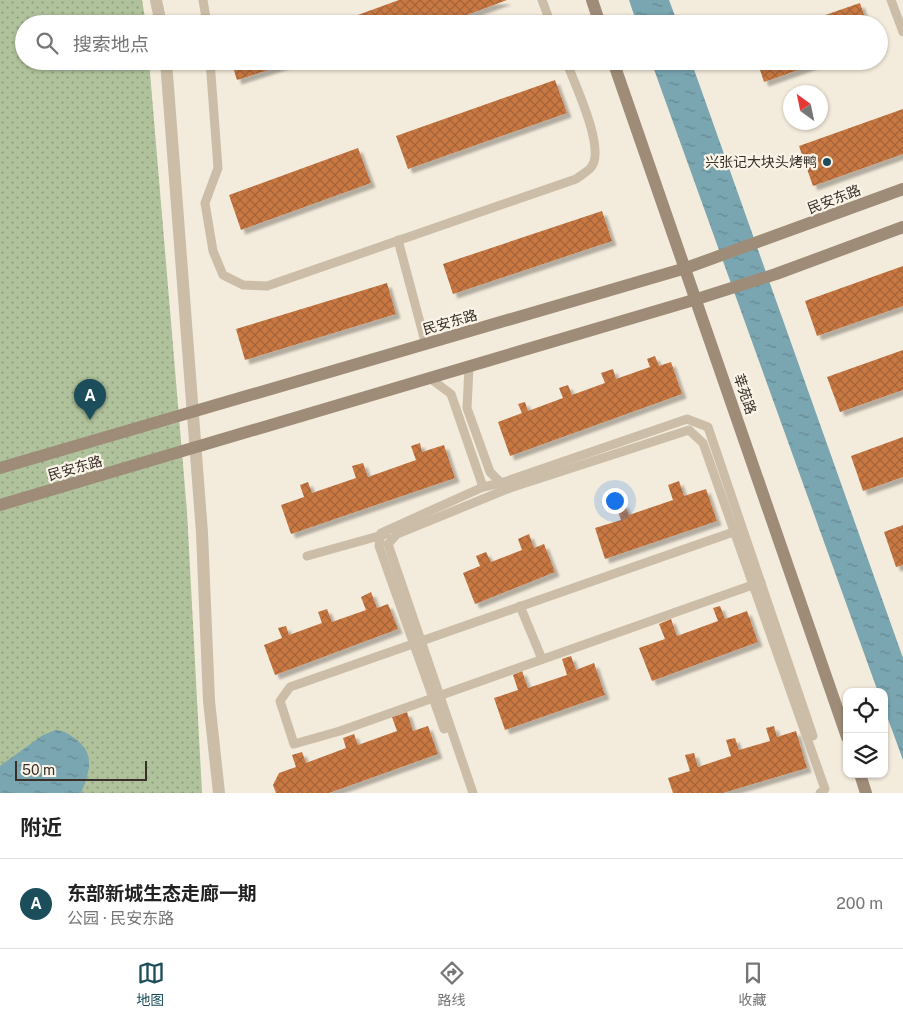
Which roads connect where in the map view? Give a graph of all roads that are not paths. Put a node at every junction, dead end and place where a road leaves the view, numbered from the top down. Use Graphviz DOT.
graph roads {
  1 [pos="156,0"];
  2 [pos="203,0"];
  3 [pos="542,0"];
  4 [pos="592,0"];
  5 [pos="891,0"];
  6 [pos="159,15"];
  7 [pos="206,15"];
  8 [pos="548,15"];
  9 [pos="597,15"];
  10 [pos="903,32"];
  11 [pos="167,70"];
  12 [pos="211,70"];
  13 [pos="569,70"];
  14 [pos="616,70"];
  15 [pos="903,189"];
  16 [pos="903,227"];
  17 [pos="398,240"];
  18 [pos="686,268"];
  19 [pos="697,299"];
  20 [pos="426,345"];
  21 [pos="469,368"];
  22 [pos="431,379"];
  23 [pos="192,412"];
  24 [pos="194,449"];
  25 [pos="0,468"];
  26 [pos="501,483"];
  27 [pos="483,486"];
  28 [pos="0,505"];
  29 [pos="738,530"];
  30 [pos="381,534"];
  31 [pos="397,534"];
  32 [pos="307,556"];
  33 [pos="757,583"];
  34 [pos="520,606"];
  35 [pos="417,642"];
  36 [pos="542,659"];
  37 [pos="436,697"];
  38 [pos="846,733"];
  39 [pos="861,778"];
  40 [pos="219,793"];
  41 [pos="466,793"];
  42 [pos="473,793"];
  43 [pos="820,793"];
  44 [pos="832,793"];
  45 [pos="866,793"];
  1 -- 6 [label="street"];
  2 -- 7 [label="lane"];
  3 -- 8 [label="lane"];
  4 -- 9 [label="main road"];
  5 -- 10 [label="lane"];
  11 -- 23 [label="street"];
  12 -- 17 [label="lane"];
  13 -- 17 [label="lane"];
  14 -- 18 [label="main road, 莘苑路"];
  15 -- 18 [label="main road, 民安东路"];
  16 -- 19 [label="main road, 民安东路"];
  17 -- 20 [label="lane"];
  18 -- 19 [label="main road, 莘苑路"];
  18 -- 20 [label="main road, 民安东路"];
  19 -- 21 [label="main road, 民安东路"];
  19 -- 38 [label="main road, 莘苑路"];
  20 -- 23 [label="main road, 民安东路"];
  21 -- 22 [label="main road, 民安东路"];
  21 -- 26 [label="lane"];
  22 -- 24 [label="main road, 民安东路"];
  22 -- 27 [label="lane"];
  23 -- 24 [label="street"];
  23 -- 25 [label="main road, 民安东路"];
  24 -- 28 [label="main road, 民安东路"];
  24 -- 40 [label="street"];
  26 -- 27 [label="lane"];
  26 -- 29 [label="lane"];
  27 -- 30 [label="lane"];
  29 -- 31 [label="lane"];
  29 -- 33 [label="lane"];
  29 -- 34 [label="lane"];
  30 -- 31 [label="lane"];
  30 -- 32 [label="lane"];
  30 -- 35 [label="lane"];
  31 -- 35 [label="lane"];
  33 -- 36 [label="lane"];
  33 -- 43 [label="lane"];
  33 -- 44 [label="lane"];
  34 -- 35 [label="lane"];
  34 -- 36 [label="lane"];
  35 -- 37 [label="lane"];
  35 -- 37 [label="lane"];
  36 -- 37 [label="lane"];
  37 -- 41 [label="lane"];
  37 -- 42 [label="lane"];
  39 -- 45 [label="main road"];
}
